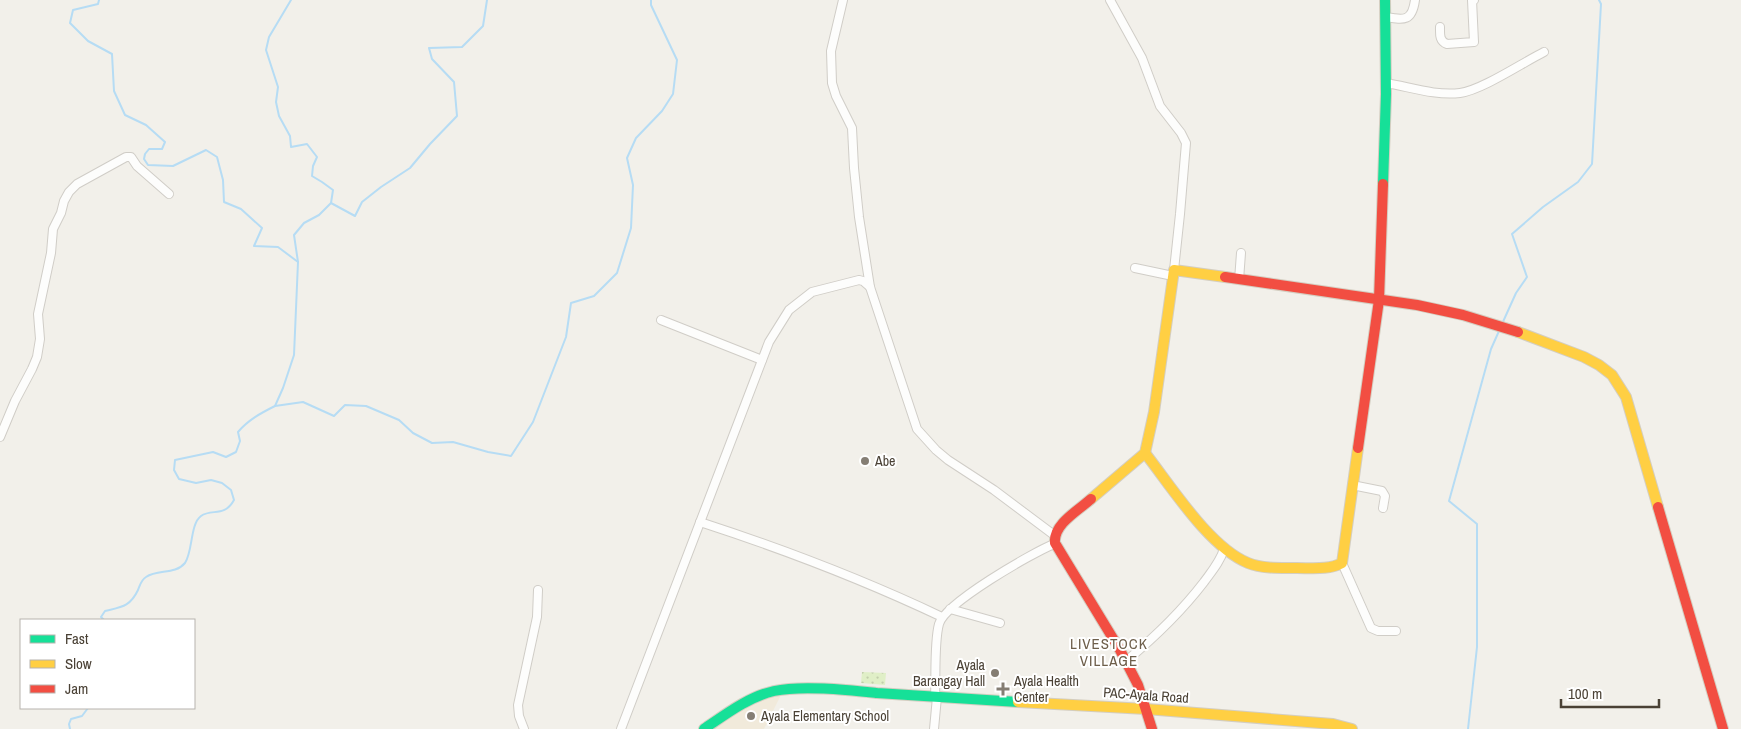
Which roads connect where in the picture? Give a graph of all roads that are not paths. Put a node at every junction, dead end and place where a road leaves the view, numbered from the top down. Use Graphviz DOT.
graph roads {
  1 [pos="844,0"];
  2 [pos="1110,0"];
  3 [pos="1385,0"];
  4 [pos="1415,0"];
  5 [pos="1474,0"];
  6 [pos="1385,18"];
  7 [pos="1440,27"];
  8 [pos="1544,52"];
  9 [pos="1386,83"];
  10 [pos="169,194"];
  11 [pos="1241,253"];
  12 [pos="1135,268"];
  13 [pos="1173,273"];
  14 [pos="1239,280"];
  15 [pos="870,286"];
  16 [pos="1379,300"];
  17 [pos="661,320"];
  18 [pos="762,360"];
  19 [pos="0,437"];
  20 [pos="1145,453"];
  21 [pos="1352,485"];
  22 [pos="1383,508"];
  23 [pos="700,522"];
  24 [pos="1054,540"];
  25 [pos="1224,549"];
  26 [pos="1342,563"];
  27 [pos="538,590"];
  28 [pos="950,609"];
  29 [pos="942,617"];
  30 [pos="1000,623"];
  31 [pos="1396,631"];
  32 [pos="1126,661"];
  33 [pos="936,697"];
  34 [pos="1146,709"];
  35 [pos="524,729"];
  36 [pos="621,729"];
  37 [pos="704,729"];
  38 [pos="934,729"];
  39 [pos="1152,729"];
  40 [pos="1352,729"];
  41 [pos="1723,729"];
  1 -- 15 [label="street"];
  2 -- 13 [label="street"];
  3 -- 6 [label="street"];
  4 -- 6 [label="street"];
  5 -- 7 [label="street"];
  6 -- 9 [label="street"];
  8 -- 9 [label="street"];
  9 -- 16 [label="street"];
  10 -- 19 [label="street"];
  11 -- 14 [label="street"];
  12 -- 13 [label="street"];
  13 -- 14 [label="street"];
  13 -- 20 [label="street"];
  14 -- 16 [label="street"];
  15 -- 18 [label="street"];
  15 -- 24 [label="street"];
  16 -- 21 [label="street"];
  16 -- 41 [label="street"];
  17 -- 18 [label="street"];
  18 -- 23 [label="street"];
  20 -- 24 [label="street"];
  20 -- 25 [label="street"];
  21 -- 22 [label="street"];
  21 -- 26 [label="street"];
  23 -- 29 [label="street"];
  23 -- 36 [label="street"];
  24 -- 28 [label="street"];
  24 -- 32 [label="street"];
  25 -- 26 [label="street"];
  25 -- 32 [label="street"];
  26 -- 31 [label="street"];
  27 -- 35 [label="street"];
  28 -- 29 [label="street"];
  28 -- 30 [label="street"];
  29 -- 33 [label="street"];
  32 -- 34 [label="street"];
  33 -- 34 [label="street, PAC-Ayala Road"];
  33 -- 37 [label="street, PAC-Ayala Road"];
  33 -- 38 [label="street"];
  34 -- 39 [label="street"];
  34 -- 40 [label="street, PAC-Ayala Road"];
}
